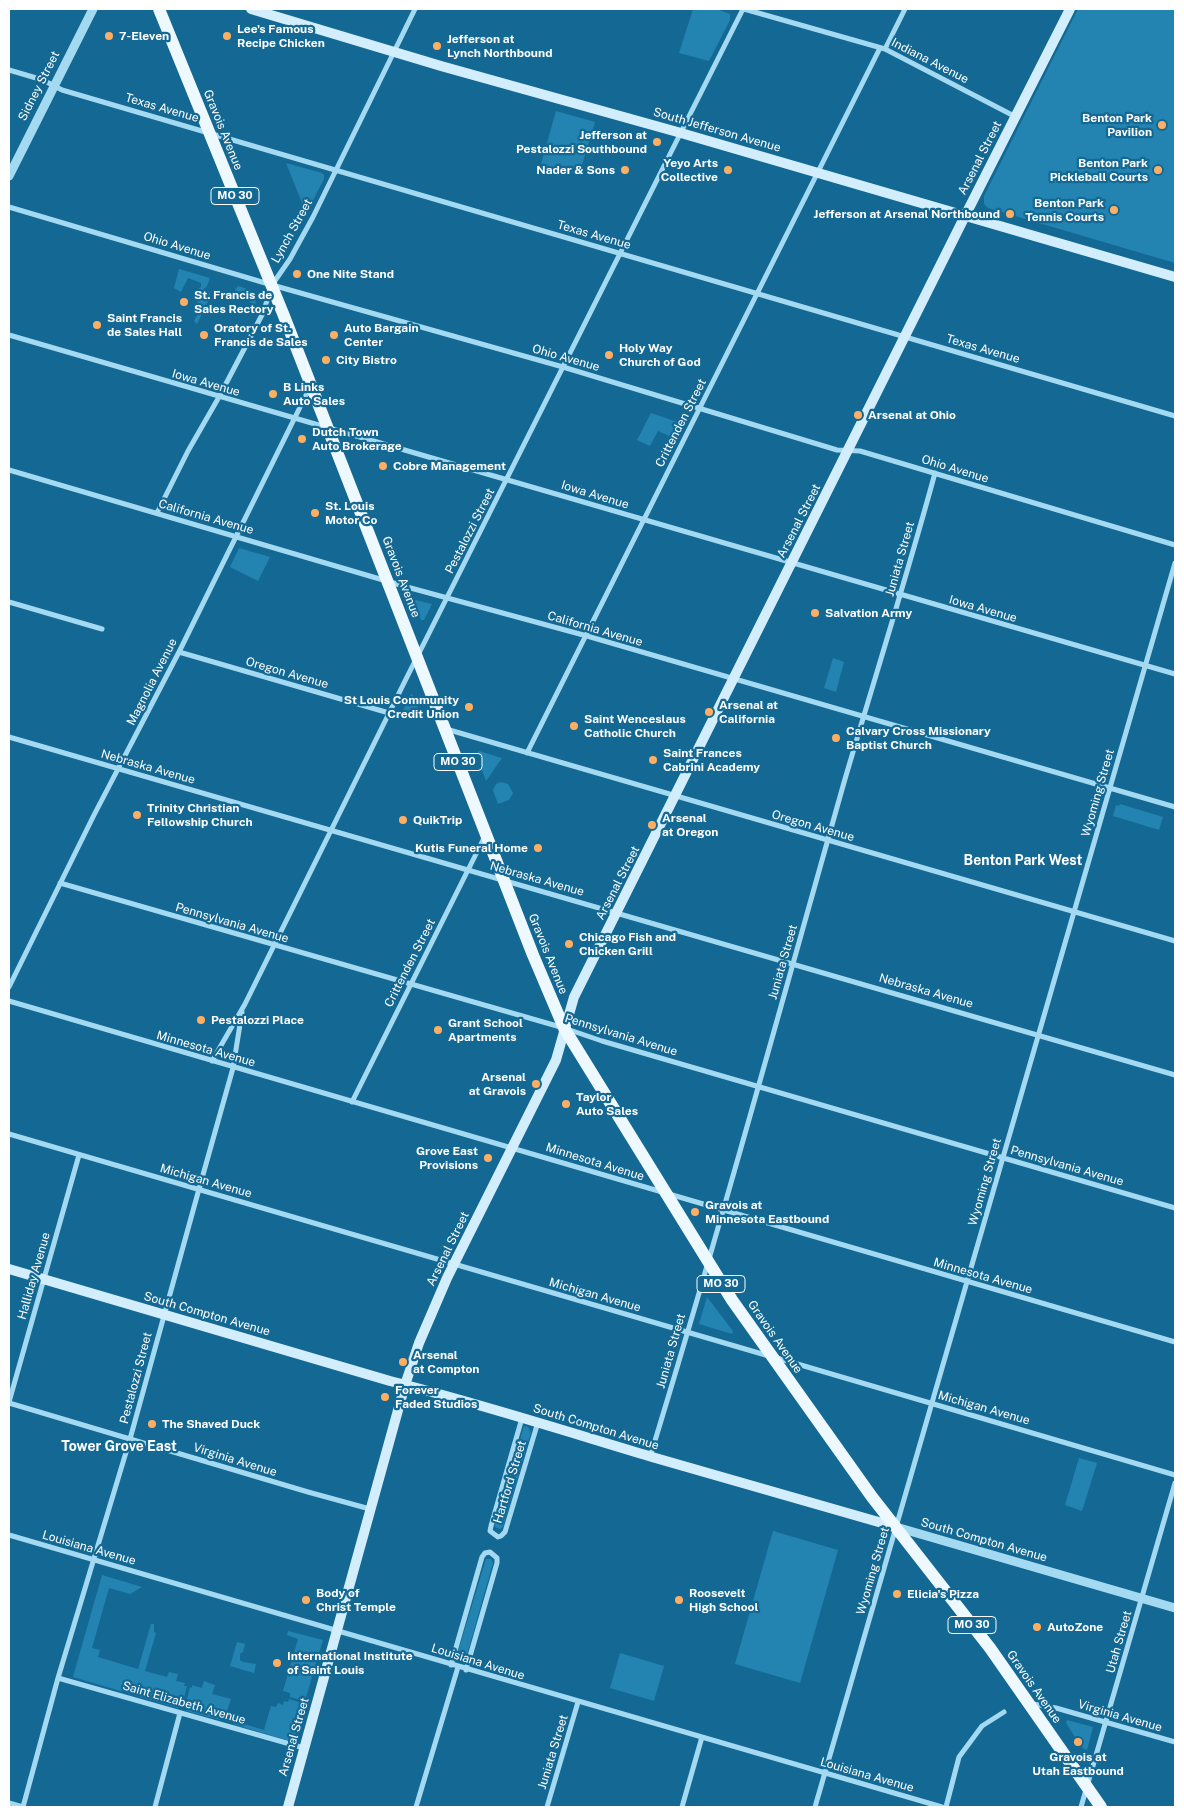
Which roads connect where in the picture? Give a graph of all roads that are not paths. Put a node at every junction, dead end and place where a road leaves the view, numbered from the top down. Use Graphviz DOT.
graph roads {
  1 [pos="93,9"];
  2 [pos="159,9"];
  3 [pos="251,9"];
  4 [pos="416,9"];
  5 [pos="744,9"];
  6 [pos="905,9"];
  7 [pos="1070,9"];
  8 [pos="883,49"];
  9 [pos="394,52"];
  10 [pos="9,70"];
  11 [pos="54,85"];
  12 [pos="1016,117"];
  13 [pos="209,132"];
  14 [pos="681,133"];
  15 [pos="335,170"];
  16 [pos="817,173"];
  17 [pos="9,176"];
  18 [pos="9,207"];
  19 [pos="965,216"];
  20 [pos="620,253"];
  21 [pos="1175,277"];
  22 [pos="272,284"];
  23 [pos="757,293"];
  24 [pos="9,335"];
  25 [pos="905,336"];
  26 [pos="563,367"];
  27 [pos="311,384"];
  28 [pos="220,398"];
  29 [pos="700,408"];
  30 [pos="1175,416"];
  31 [pos="293,418"];
  32 [pos="328,428"];
  33 [pos="848,450"];
  34 [pos="9,470"];
  35 [pos="936,473"];
  36 [pos="506,480"];
  37 [pos="157,513"];
  38 [pos="644,521"];
  39 [pos="236,536"];
  40 [pos="1175,545"];
  41 [pos="1175,563"];
  42 [pos="791,564"];
  43 [pos="388,581"];
  44 [pos="900,595"];
  45 [pos="447,598"];
  46 [pos="9,602"];
  47 [pos="102,629"];
  48 [pos="586,636"];
  49 [pos="179,652"];
  50 [pos="417,657"];
  51 [pos="1146,666"];
  52 [pos="1175,674"];
  53 [pos="733,680"];
  54 [pos="390,713"];
  55 [pos="863,717"];
  56 [pos="446,729"];
  57 [pos="9,737"];
  58 [pos="527,753"];
  59 [pos="118,768"];
  60 [pos="1110,788"];
  61 [pos="675,796"];
  62 [pos="1175,807"];
  63 [pos="331,830"];
  64 [pos="486,834"];
  65 [pos="828,840"];
  66 [pos="468,870"];
  67 [pos="504,879"];
  68 [pos="60,883"];
  69 [pos="1074,912"];
  70 [pos="616,913"];
  71 [pos="1175,942"];
  72 [pos="274,946"];
  73 [pos="792,964"];
  74 [pos="411,985"];
  75 [pos="9,987"];
  76 [pos="9,1002"];
  77 [pos="243,1009"];
  78 [pos="564,1028"];
  79 [pos="1038,1035"];
  80 [pos="212,1061"];
  81 [pos="233,1068"];
  82 [pos="1175,1075"];
  83 [pos="759,1087"];
  84 [pos="352,1102"];
  85 [pos="9,1134"];
  86 [pos="512,1148"];
  87 [pos="79,1155"];
  88 [pos="1003,1158"];
  89 [pos="199,1190"];
  90 [pos="665,1193"];
  91 [pos="1175,1208"];
  92 [pos="722,1210"];
  93 [pos="707,1261"];
  94 [pos="453,1264"];
  95 [pos="9,1269"];
  96 [pos="44,1280"];
  97 [pos="967,1282"];
  98 [pos="163,1315"];
  99 [pos="687,1332"];
  100 [pos="1175,1342"];
  101 [pos="771,1357"];
  102 [pos="405,1385"];
  103 [pos="9,1402"];
  104 [pos="932,1404"];
  105 [pos="522,1417"];
  106 [pos="538,1422"];
  107 [pos="130,1439"];
  108 [pos="650,1457"];
  109 [pos="1175,1475"];
  110 [pos="1175,1482"];
  111 [pos="370,1509"];
  112 [pos="896,1527"];
  113 [pos="9,1535"];
  114 [pos="94,1560"];
  115 [pos="1142,1598"];
  116 [pos="1175,1608"];
  117 [pos="337,1631"];
  118 [pos="451,1665"];
  119 [pos="458,1667"];
  120 [pos="466,1670"];
  121 [pos="58,1678"];
  122 [pos="578,1702"];
  123 [pos="1030,1703"];
  124 [pos="1004,1712"];
  125 [pos="180,1713"];
  126 [pos="1106,1722"];
  127 [pos="702,1738"];
  128 [pos="1175,1742"];
  129 [pos="304,1748"];
  130 [pos="825,1773"];
  131 [pos="1087,1786"];
  132 [pos="9,1803"];
  133 [pos="22,1807"];
  134 [pos="155,1807"];
  135 [pos="288,1807"];
  136 [pos="416,1807"];
  137 [pos="547,1807"];
  138 [pos="682,1807"];
  139 [pos="815,1807"];
  140 [pos="942,1807"];
  141 [pos="946,1807"];
  142 [pos="1081,1807"];
  143 [pos="1101,1807"];
  1 -- 11 [label="street, Sidney Street"];
  2 -- 13 [label="main road, Gravois Avenue / MO 30"];
  3 -- 9 [label="main road, South Jefferson Avenue"];
  4 -- 9 [label="street, Lynch Street"];
  5 -- 8 [label="street, Indiana Avenue"];
  5 -- 14 [label="street, Pestalozzi Street"];
  6 -- 8 [label="street, Crittenden Street"];
  7 -- 12 [label="main road, Arsenal Street"];
  8 -- 12 [label="street, Indiana Avenue"];
  8 -- 16 [label="street, Crittenden Street"];
  9 -- 14 [label="main road, South Jefferson Avenue"];
  9 -- 15 [label="street, Lynch Street"];
  10 -- 11 [label="street, Texas Avenue"];
  11 -- 13 [label="street, Texas Avenue"];
  11 -- 17 [label="street, Sidney Street"];
  12 -- 19 [label="main road, Arsenal Street"];
  13 -- 15 [label="street, Texas Avenue"];
  13 -- 22 [label="main road, Gravois Avenue / MO 30"];
  14 -- 16 [label="main road, South Jefferson Avenue"];
  14 -- 20 [label="street, Pestalozzi Street"];
  15 -- 20 [label="street, Texas Avenue"];
  15 -- 22 [label="street, Lynch Street"];
  16 -- 19 [label="main road, South Jefferson Avenue"];
  16 -- 23 [label="street, Crittenden Street"];
  18 -- 22 [label="street, Ohio Avenue"];
  19 -- 21 [label="main road, South Jefferson Avenue"];
  19 -- 25 [label="main road, Arsenal Street"];
  20 -- 23 [label="street, Texas Avenue"];
  20 -- 26 [label="street, Pestalozzi Street"];
  22 -- 26 [label="street, Ohio Avenue"];
  22 -- 27 [label="main road, Gravois Avenue / MO 30"];
  22 -- 28 [label="street, Lynch Street"];
  23 -- 25 [label="street, Texas Avenue"];
  23 -- 29 [label="street, Crittenden Street"];
  24 -- 28 [label="street, Iowa Avenue"];
  25 -- 30 [label="street, Texas Avenue"];
  25 -- 33 [label="main road, Arsenal Street"];
  26 -- 29 [label="street, Ohio Avenue"];
  26 -- 36 [label="street, Pestalozzi Street"];
  27 -- 31 [label="street, Magnolia Avenue"];
  27 -- 32 [label="main road, Gravois Avenue / MO 30"];
  28 -- 31 [label="street, Iowa Avenue"];
  28 -- 37 [label="street, Lynch Street"];
  29 -- 33 [label="street, Ohio Avenue"];
  29 -- 38 [label="street, Crittenden Street"];
  31 -- 32 [label="street, Iowa Avenue"];
  31 -- 39 [label="street, Magnolia Avenue"];
  32 -- 36 [label="street, Iowa Avenue"];
  32 -- 43 [label="main road, Gravois Avenue / MO 30"];
  33 -- 35 [label="street, Ohio Avenue"];
  33 -- 42 [label="main road, Arsenal Street"];
  34 -- 37 [label="street, California Avenue"];
  35 -- 40 [label="street, Ohio Avenue"];
  35 -- 44 [label="street, Juniata Street"];
  36 -- 38 [label="street, Iowa Avenue"];
  36 -- 45 [label="street, Pestalozzi Street"];
  37 -- 39 [label="street, California Avenue"];
  38 -- 42 [label="street, Iowa Avenue"];
  38 -- 48 [label="street, Crittenden Street"];
  39 -- 43 [label="street, California Avenue"];
  39 -- 49 [label="street, Magnolia Avenue"];
  41 -- 51 [label="street, Wyoming Street"];
  42 -- 44 [label="street, Iowa Avenue"];
  42 -- 53 [label="main road, Arsenal Street"];
  43 -- 45 [label="street, California Avenue"];
  43 -- 50 [label="main road, Gravois Avenue / MO 30"];
  44 -- 51 [label="street, Iowa Avenue"];
  44 -- 55 [label="street, Juniata Street"];
  45 -- 48 [label="street, California Avenue"];
  45 -- 50 [label="street, Pestalozzi Street"];
  46 -- 47 [label="street"];
  48 -- 53 [label="street, California Avenue"];
  48 -- 58 [label="street, Crittenden Street"];
  49 -- 54 [label="street, Oregon Avenue"];
  49 -- 59 [label="street, Magnolia Avenue"];
  50 -- 54 [label="street, Pestalozzi Street"];
  50 -- 56 [label="main road, Gravois Avenue / MO 30"];
  51 -- 52 [label="street, Iowa Avenue"];
  51 -- 60 [label="street, Wyoming Street"];
  53 -- 55 [label="street, California Avenue"];
  53 -- 61 [label="main road, Arsenal Street"];
  54 -- 63 [label="street, Pestalozzi Street"];
  55 -- 60 [label="street, California Avenue"];
  55 -- 65 [label="street, Juniata Street"];
  56 -- 58 [label="street, Oregon Avenue"];
  56 -- 64 [label="main road, Gravois Avenue / MO 30"];
  57 -- 59 [label="street, Nebraska Avenue"];
  58 -- 61 [label="street, Oregon Avenue"];
  59 -- 63 [label="street, Nebraska Avenue"];
  59 -- 68 [label="street, Magnolia Avenue"];
  60 -- 62 [label="street, California Avenue"];
  60 -- 69 [label="street, Wyoming Street"];
  61 -- 65 [label="street, Oregon Avenue"];
  61 -- 70 [label="main road, Arsenal Street"];
  63 -- 66 [label="street, Nebraska Avenue"];
  63 -- 72 [label="street, Pestalozzi Street"];
  64 -- 66 [label="street, Crittenden Street"];
  64 -- 67 [label="main road, Gravois Avenue / MO 30"];
  65 -- 69 [label="street, Oregon Avenue"];
  65 -- 73 [label="street, Juniata Street"];
  66 -- 67 [label="street, Nebraska Avenue"];
  66 -- 74 [label="street, Crittenden Street"];
  67 -- 70 [label="street, Nebraska Avenue"];
  67 -- 78 [label="main road, Gravois Avenue / MO 30"];
  68 -- 72 [label="street, Pennsylvania Avenue"];
  68 -- 75 [label="street, Magnolia Avenue"];
  69 -- 71 [label="street, Oregon Avenue"];
  69 -- 79 [label="street, Wyoming Street"];
  70 -- 73 [label="street, Nebraska Avenue"];
  70 -- 78 [label="main road, Arsenal Street"];
  72 -- 74 [label="street, Pennsylvania Avenue"];
  72 -- 77 [label="street, Pestalozzi Street"];
  73 -- 79 [label="street, Nebraska Avenue"];
  73 -- 83 [label="street, Juniata Street"];
  74 -- 78 [label="street, Pennsylvania Avenue"];
  74 -- 84 [label="street, Crittenden Street"];
  76 -- 80 [label="street, Minnesota Avenue"];
  77 -- 80 [label="street, Pestalozzi Street"];
  77 -- 81 [label="street, Pestalozzi Street"];
  78 -- 83 [label="street, Pennsylvania Avenue"];
  78 -- 86 [label="main road, Arsenal Street"];
  78 -- 90 [label="main road, Gravois Avenue / MO 30"];
  79 -- 82 [label="street, Nebraska Avenue"];
  79 -- 88 [label="street, Wyoming Street"];
  80 -- 81 [label="street, Minnesota Avenue"];
  81 -- 84 [label="street, Minnesota Avenue"];
  81 -- 89 [label="street, Pestalozzi Street"];
  83 -- 88 [label="street, Pennsylvania Avenue"];
  83 -- 92 [label="street, Juniata Street"];
  84 -- 86 [label="street, Minnesota Avenue"];
  85 -- 87 [label="street, Michigan Avenue"];
  86 -- 90 [label="street, Minnesota Avenue"];
  86 -- 94 [label="main road, Arsenal Street"];
  87 -- 89 [label="street, Michigan Avenue"];
  87 -- 96 [label="street, Halliday Avenue"];
  88 -- 91 [label="street, Pennsylvania Avenue"];
  88 -- 97 [label="street, Wyoming Street"];
  89 -- 94 [label="street, Michigan Avenue"];
  89 -- 98 [label="street, Pestalozzi Street"];
  90 -- 92 [label="street, Minnesota Avenue"];
  90 -- 93 [label="main road, Gravois Avenue / MO 30"];
  92 -- 93 [label="street, Juniata Street"];
  92 -- 97 [label="street, Minnesota Avenue"];
  93 -- 99 [label="street, Juniata Street"];
  93 -- 101 [label="main road, Gravois Avenue / MO 30"];
  94 -- 99 [label="street, Michigan Avenue"];
  94 -- 102 [label="main road, Arsenal Street"];
  95 -- 96 [label="main road, South Compton Avenue"];
  96 -- 98 [label="main road, South Compton Avenue"];
  96 -- 103 [label="street, Halliday Avenue"];
  97 -- 100 [label="street, Minnesota Avenue"];
  97 -- 104 [label="street, Wyoming Street"];
  98 -- 102 [label="main road, South Compton Avenue"];
  98 -- 107 [label="street, Pestalozzi Street"];
  99 -- 101 [label="street, Michigan Avenue"];
  99 -- 108 [label="street, Juniata Street"];
  101 -- 104 [label="street, Michigan Avenue"];
  101 -- 112 [label="main road, Gravois Avenue / MO 30"];
  102 -- 105 [label="main road, South Compton Avenue"];
  102 -- 111 [label="main road, Arsenal Street"];
  103 -- 107 [label="street, Virginia Avenue"];
  104 -- 109 [label="street, Michigan Avenue"];
  104 -- 112 [label="street, Wyoming Street"];
  105 -- 106 [label="main road, South Compton Avenue"];
  105 -- 106 [label="street, Hartford Street"];
  106 -- 108 [label="main road, South Compton Avenue"];
  107 -- 111 [label="street, Virginia Avenue"];
  107 -- 114 [label="street, Pestalozzi Street"];
  108 -- 112 [label="main road, South Compton Avenue"];
  110 -- 115 [label="street, Utah Street"];
  111 -- 117 [label="main road, Arsenal Street"];
  112 -- 115 [label="street, South Compton Avenue"];
  112 -- 123 [label="main road, Gravois Avenue / MO 30"];
  112 -- 130 [label="street, Wyoming Street"];
  113 -- 114 [label="street, Louisiana Avenue"];
  114 -- 117 [label="street, Louisiana Avenue"];
  114 -- 121 [label="street, Pestalozzi Street"];
  115 -- 116 [label="street, South Compton Avenue"];
  115 -- 126 [label="street, Utah Street"];
  117 -- 118 [label="street, Louisiana Avenue"];
  117 -- 129 [label="main road, Arsenal Street"];
  118 -- 119 [label="street, Louisiana Avenue"];
  118 -- 120 [label="street"];
  119 -- 120 [label="street, Louisiana Avenue"];
  119 -- 136 [label="street"];
  120 -- 122 [label="street, Louisiana Avenue"];
  121 -- 125 [label="street, Saint Elizabeth Avenue"];
  121 -- 133 [label="street, Pestalozzi Street"];
  122 -- 127 [label="street, Louisiana Avenue"];
  122 -- 137 [label="street, Juniata Street"];
  123 -- 126 [label="street, Virginia Avenue"];
  123 -- 131 [label="main road, Gravois Avenue / MO 30"];
  124 -- 141 [label="street"];
  125 -- 129 [label="street, Saint Elizabeth Avenue"];
  125 -- 134 [label="street"];
  126 -- 128 [label="street, Virginia Avenue"];
  126 -- 131 [label="street, Utah Street"];
  127 -- 130 [label="street, Louisiana Avenue"];
  127 -- 138 [label="street"];
  129 -- 135 [label="main road, Arsenal Street"];
  130 -- 139 [label="street, Wyoming Street"];
  130 -- 140 [label="street, Louisiana Avenue"];
  131 -- 142 [label="street, Utah Street"];
  131 -- 143 [label="main road, Gravois Avenue / MO 30"];
  132 -- 133 [label="street"];
}
